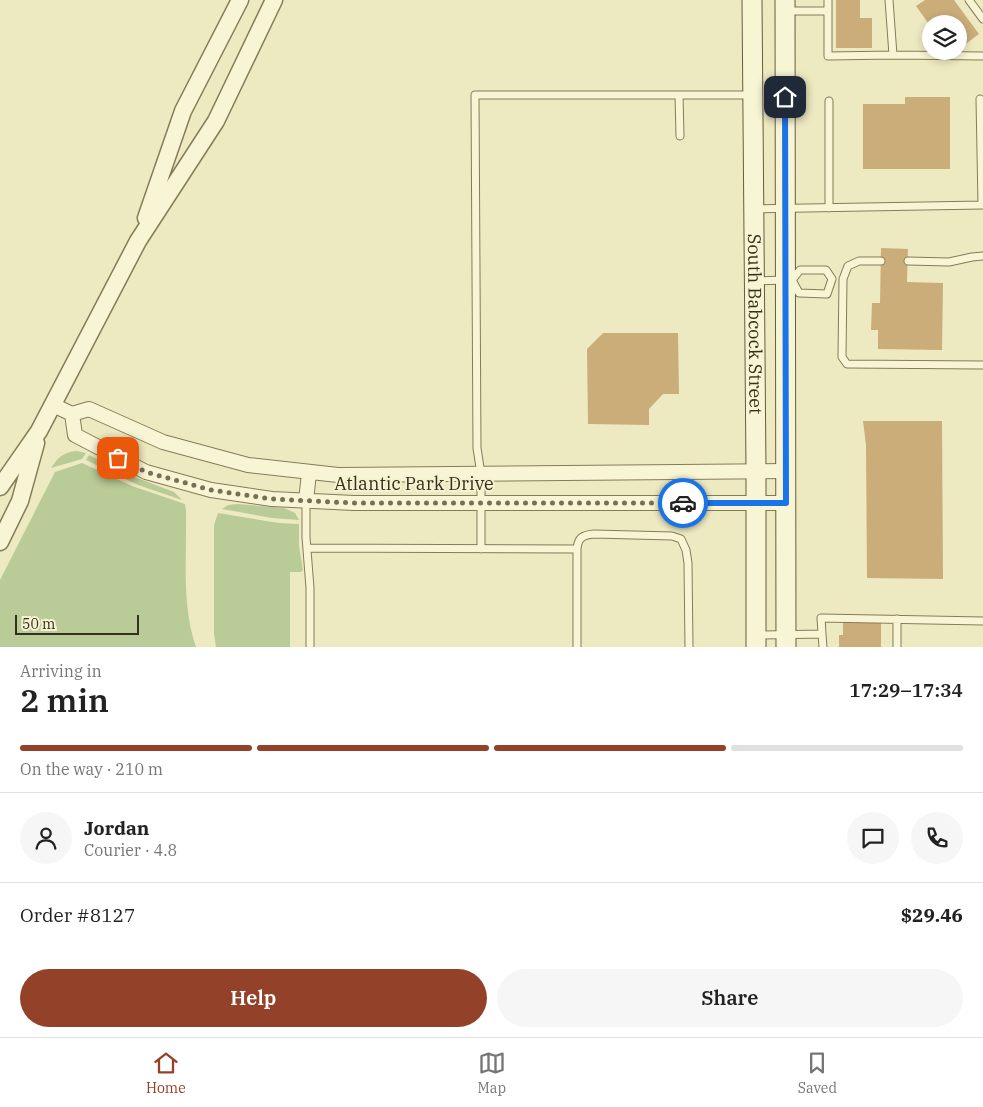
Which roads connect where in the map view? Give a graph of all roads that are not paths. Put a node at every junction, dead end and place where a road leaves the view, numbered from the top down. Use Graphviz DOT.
graph roads {
  1 [pos="240,0"];
  2 [pos="274,0"];
  3 [pos="752,0"];
  4 [pos="828,0"];
  5 [pos="889,0"];
  6 [pos="970,0"];
  7 [pos="785,6"];
  8 [pos="828,11"];
  9 [pos="983,19"];
  10 [pos="893,55"];
  11 [pos="983,56"];
  12 [pos="679,94"];
  13 [pos="752,94"];
  14 [pos="980,100"];
  15 [pos="829,101"];
  16 [pos="680,136"];
  17 [pos="982,205"];
  18 [pos="829,208"];
  19 [pos="753,209"];
  20 [pos="786,209"];
  21 [pos="138,241"];
  22 [pos="983,256"];
  23 [pos="881,261"];
  24 [pos="908,261"];
  25 [pos="832,279"];
  26 [pos="843,279"];
  27 [pos="789,280"];
  28 [pos="754,281"];
  29 [pos="983,365"];
  30 [pos="53,405"];
  31 [pos="72,414"];
  32 [pos="39,431"];
  33 [pos="756,471"];
  34 [pos="786,471"];
  35 [pos="309,473"];
  36 [pos="481,474"];
  37 [pos="0,487"];
  38 [pos="306,501"];
  39 [pos="756,502"];
  40 [pos="481,503"];
  41 [pos="786,503"];
  42 [pos="0,542"];
  43 [pos="307,548"];
  44 [pos="481,549"];
  45 [pos="577,550"];
  46 [pos="897,618"];
  47 [pos="983,621"];
  48 [pos="822,634"];
  49 [pos="756,641"];
  50 [pos="786,641"];
  51 [pos="310,647"];
  52 [pos="577,647"];
  53 [pos="689,647"];
  54 [pos="823,647"];
  55 [pos="898,647"];
  1 -- 21 [label="street"];
  2 -- 21 [label="street"];
  3 -- 13 [label="main road, South Babcock Street"];
  4 -- 8 [label="lane"];
  5 -- 10 [label="lane"];
  6 -- 9 [label="lane"];
  7 -- 8 [label="lane"];
  7 -- 20 [label="main road, South Babcock Street"];
  8 -- 10 [label="lane"];
  10 -- 11 [label="lane"];
  12 -- 13 [label="lane"];
  12 -- 16 [label="lane"];
  12 -- 36 [label="lane"];
  13 -- 19 [label="main road, South Babcock Street"];
  14 -- 17 [label="lane"];
  15 -- 18 [label="lane"];
  17 -- 18 [label="lane"];
  18 -- 20 [label="lane"];
  19 -- 20 [label="lane"];
  19 -- 28 [label="main road, South Babcock Street"];
  20 -- 27 [label="main road, South Babcock Street"];
  21 -- 30 [label="street"];
  22 -- 24 [label="lane"];
  23 -- 26 [label="lane"];
  25 -- 26 [label="lane"];
  25 -- 27 [label="lane"];
  25 -- 27 [label="lane"];
  26 -- 29 [label="lane"];
  27 -- 28 [label="lane"];
  27 -- 34 [label="main road, South Babcock Street"];
  28 -- 33 [label="main road, South Babcock Street"];
  30 -- 31 [label="street"];
  30 -- 32 [label="street"];
  31 -- 35 [label="street, Atlantic Park Drive"];
  31 -- 38 [label="street, Atlantic Park Drive"];
  32 -- 37 [label="street"];
  32 -- 42 [label="street"];
  33 -- 34 [label="street, Atlantic Park Drive"];
  33 -- 36 [label="street, Atlantic Park Drive"];
  33 -- 39 [label="main road, South Babcock Street"];
  34 -- 41 [label="main road, South Babcock Street"];
  35 -- 36 [label="street, Atlantic Park Drive"];
  35 -- 38 [label="street"];
  36 -- 40 [label="lane"];
  38 -- 40 [label="street, Atlantic Park Drive"];
  38 -- 43 [label="lane"];
  39 -- 40 [label="street, Atlantic Park Drive"];
  39 -- 41 [label="street, Atlantic Park Drive"];
  39 -- 49 [label="main road, South Babcock Street"];
  40 -- 44 [label="lane"];
  41 -- 50 [label="main road, South Babcock Street"];
  43 -- 44 [label="lane"];
  43 -- 51 [label="lane"];
  44 -- 45 [label="lane"];
  45 -- 52 [label="lane"];
  45 -- 53 [label="lane"];
  46 -- 47 [label="lane"];
  46 -- 48 [label="lane"];
  46 -- 55 [label="lane"];
  48 -- 50 [label="lane"];
  48 -- 54 [label="lane"];
  49 -- 50 [label="lane"];
}
